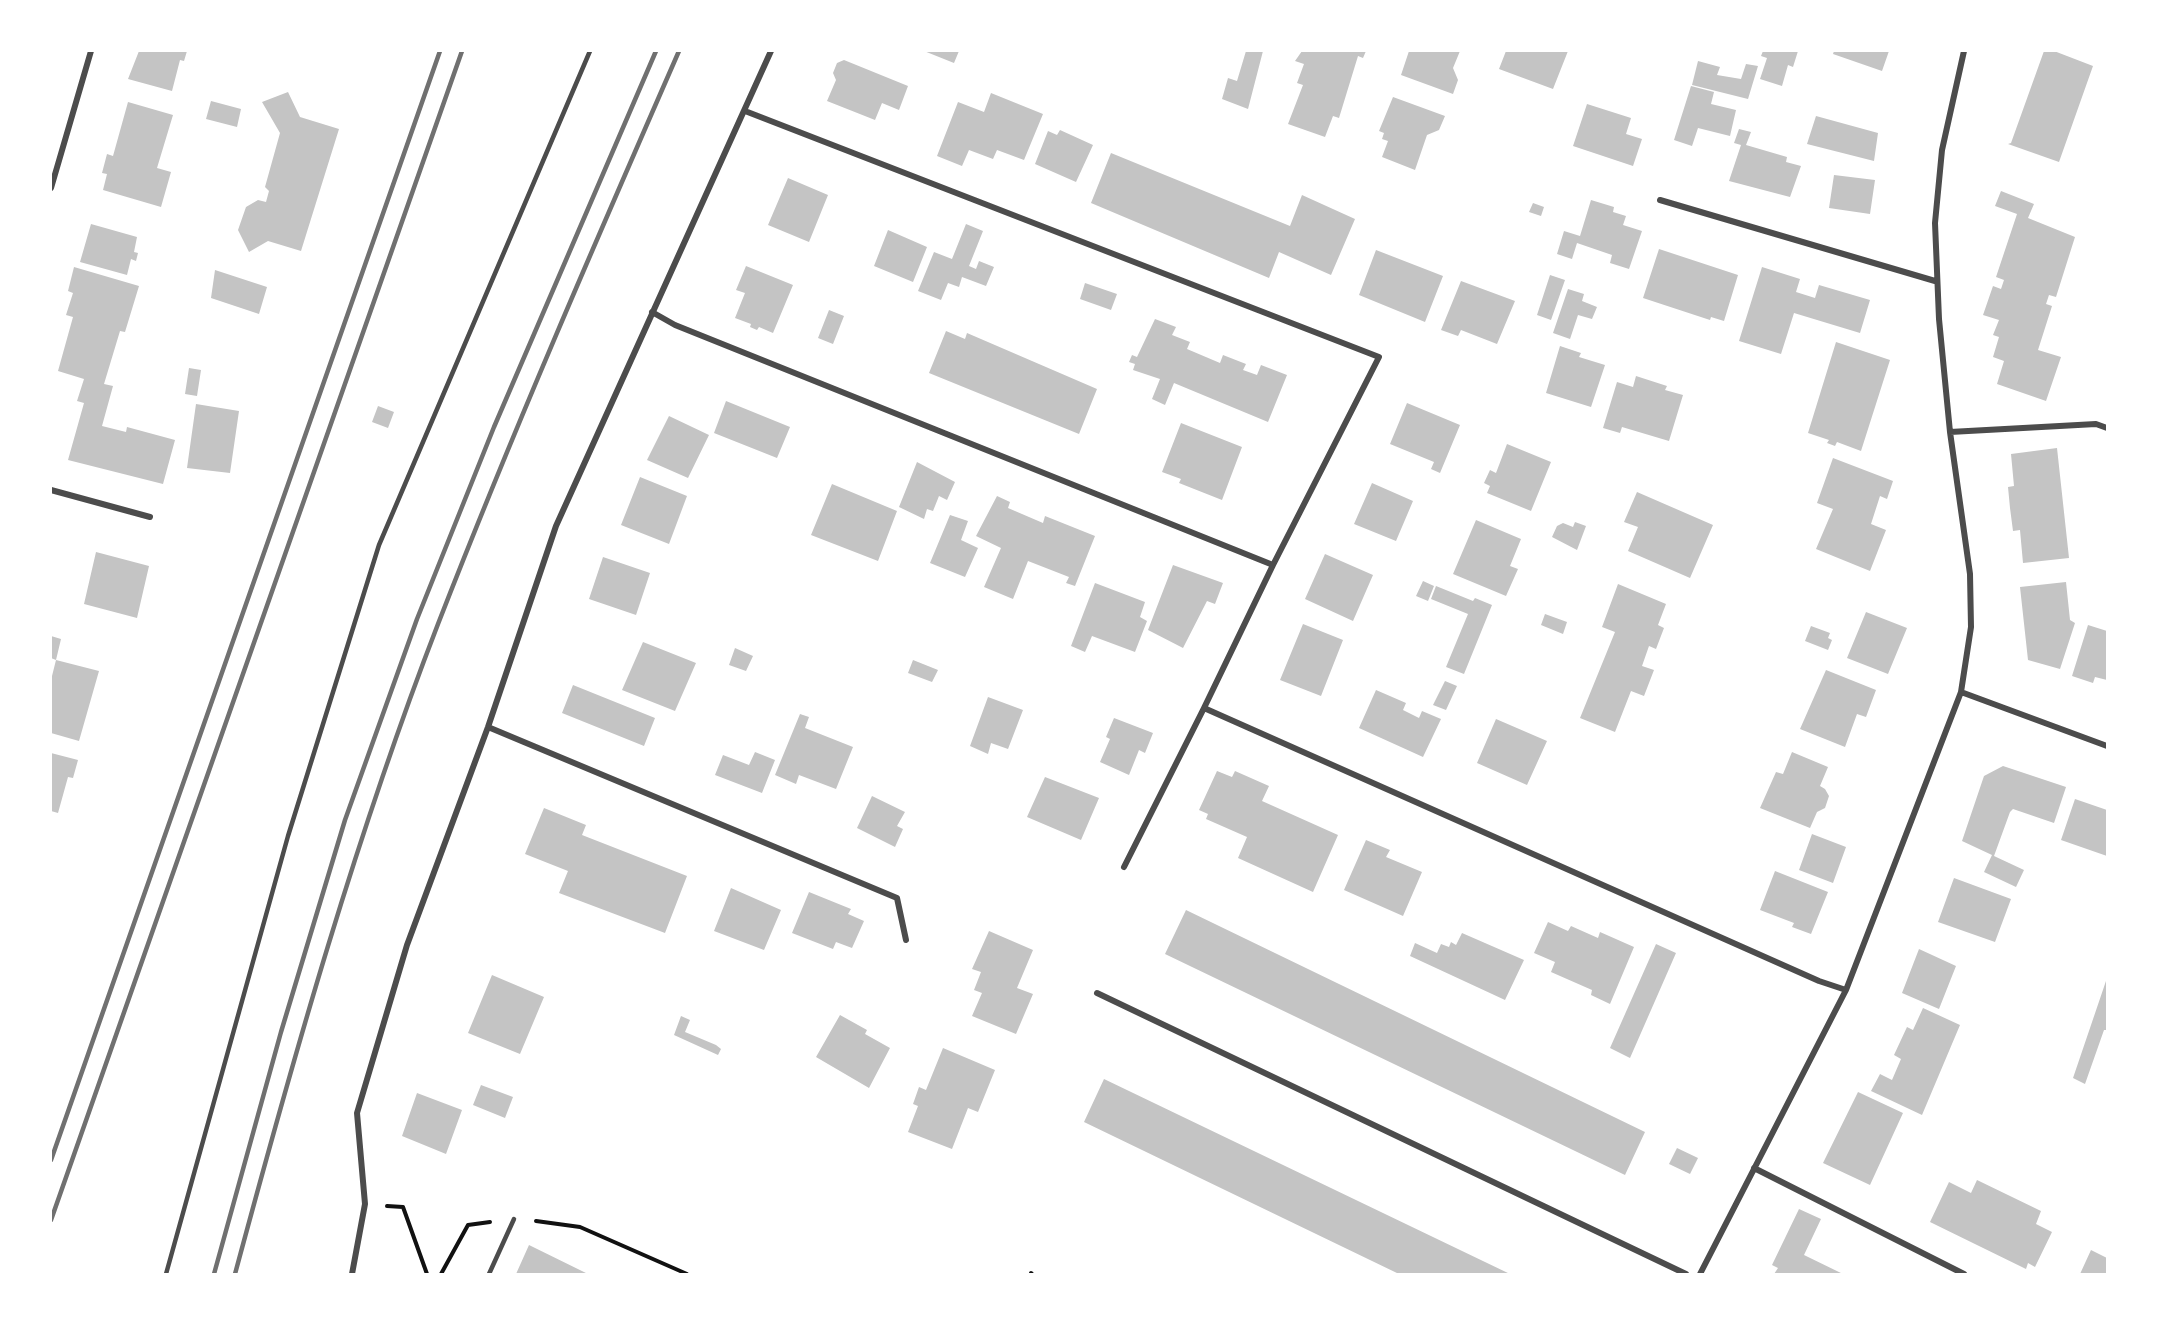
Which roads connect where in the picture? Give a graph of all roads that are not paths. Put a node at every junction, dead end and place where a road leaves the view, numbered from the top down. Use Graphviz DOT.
graph roads {
  1 [pos="91,51"];
  2 [pos="590,51"];
  3 [pos="771,51"];
  4 [pos="1964,51"];
  5 [pos="745,111"];
  6 [pos="51,188"];
  7 [pos="1660,200"];
  8 [pos="1935,281"];
  9 [pos="652,312"];
  10 [pos="2107,428"];
  11 [pos="1950,432"];
  12 [pos="51,490"];
  13 [pos="150,517"];
  14 [pos="1273,565"];
  15 [pos="1961,692"];
  16 [pos="1204,708"];
  17 [pos="488,727"];
  18 [pos="2107,746"];
  19 [pos="1124,867"];
  20 [pos="906,940"];
  21 [pos="1846,990"];
  22 [pos="1097,993"];
  23 [pos="1755,1168"];
  24 [pos="514,1219"];
  25 [pos="166,1274"];
  26 [pos="352,1274"];
  27 [pos="489,1274"];
  28 [pos="1686,1274"];
  29 [pos="1700,1274"];
  30 [pos="1964,1274"];
  1 -- 6 [label="street"];
  2 -- 25 [label="lane"];
  3 -- 5 [label="street"];
  4 -- 8 [label="street"];
  5 -- 9 [label="street"];
  5 -- 14 [label="street"];
  7 -- 8 [label="street"];
  8 -- 11 [label="street"];
  9 -- 14 [label="street"];
  9 -- 17 [label="street"];
  10 -- 11 [label="street"];
  11 -- 15 [label="street"];
  12 -- 13 [label="street"];
  14 -- 16 [label="street"];
  15 -- 18 [label="street"];
  15 -- 21 [label="street"];
  16 -- 19 [label="street"];
  16 -- 21 [label="street"];
  17 -- 20 [label="street"];
  17 -- 26 [label="street"];
  21 -- 23 [label="street"];
  22 -- 28 [label="street"];
  23 -- 29 [label="street"];
  23 -- 30 [label="street"];
  24 -- 27 [label="lane"];
}
